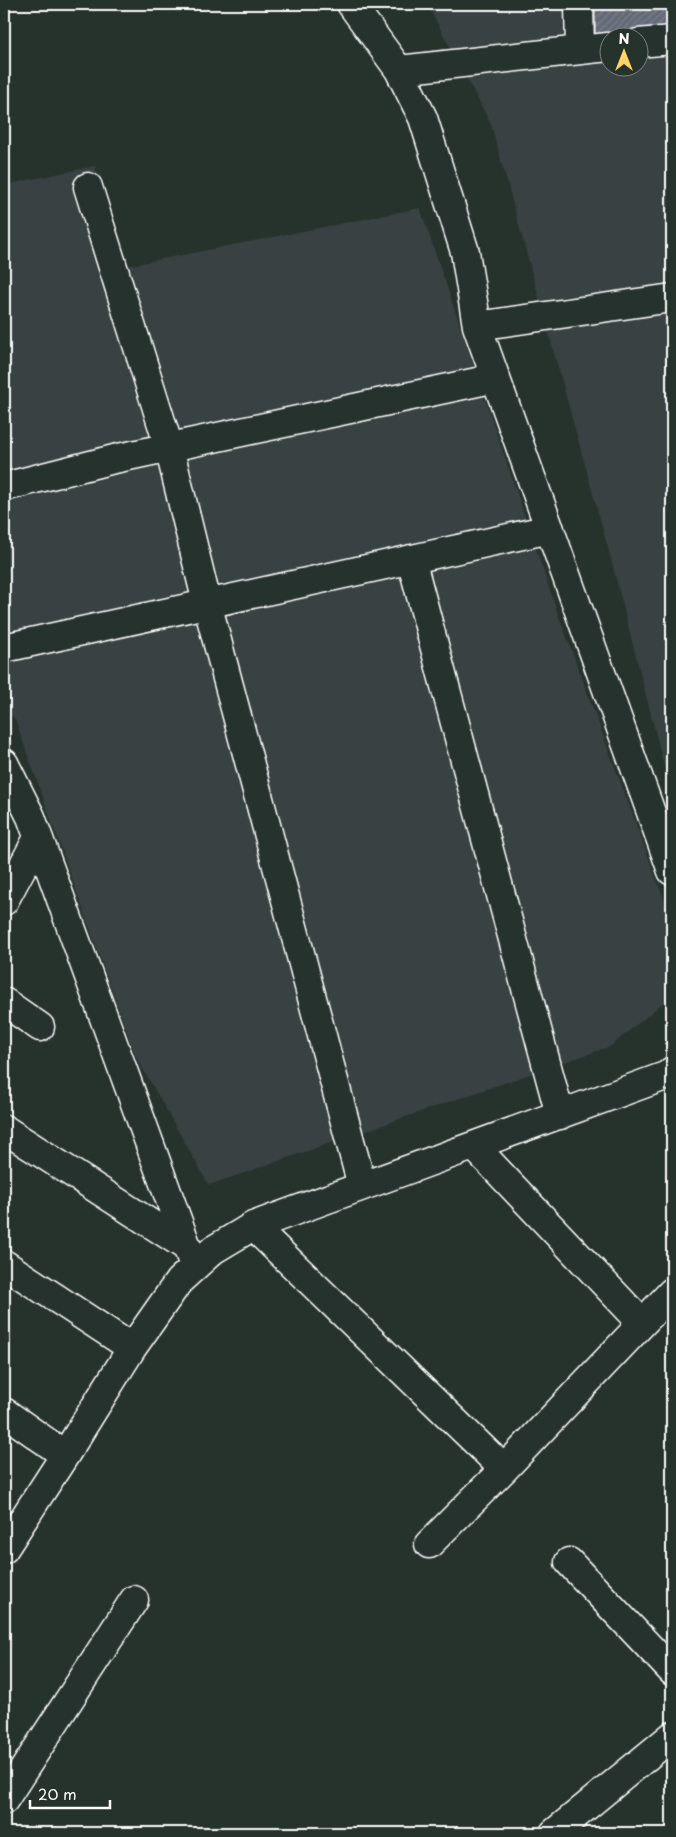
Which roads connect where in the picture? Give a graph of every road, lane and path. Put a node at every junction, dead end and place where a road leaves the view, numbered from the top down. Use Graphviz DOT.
graph roads {
  1 [pos="351,4"];
  2 [pos="579,4"];
  3 [pos="672,40"];
  4 [pos="648,42"];
  5 [pos="598,48"];
  6 [pos="580,50"];
  7 [pos="399,70"];
  8 [pos="88,187"];
  9 [pos="672,298"];
  10 [pos="477,326"];
  11 [pos="496,378"];
  12 [pos="169,447"];
  13 [pos="4,487"];
  14 [pos="550,529"];
  15 [pos="411,559"];
  16 [pos="207,603"];
  17 [pos="4,648"];
  18 [pos="4,763"];
  19 [pos="38,838"];
  20 [pos="672,871"];
  21 [pos="4,901"];
  22 [pos="4,1002"];
  23 [pos="40,1027"];
  24 [pos="672,1071"];
  25 [pos="560,1115"];
  26 [pos="4,1129"];
  27 [pos="474,1146"];
  28 [pos="362,1186"];
  29 [pos="253,1226"];
  30 [pos="191,1256"];
  31 [pos="4,1264"];
  32 [pos="672,1292"];
  33 [pos="642,1324"];
  34 [pos="132,1348"];
  35 [pos="4,1412"];
  36 [pos="66,1455"];
  37 [pos="504,1469"];
  38 [pos="6,1540"];
  39 [pos="429,1544"];
  40 [pos="569,1562"];
  41 [pos="134,1600"];
  42 [pos="672,1671"];
  43 [pos="672,1736"];
  44 [pos="4,1800"];
  45 [pos="554,1833"];
  1 -- 7 [label="street"];
  2 -- 6 [label="street"];
  3 -- 4 [label="street"];
  5 -- 6 [label="street"];
  6 -- 7 [label="street"];
  7 -- 10 [label="street"];
  8 -- 12 [label="street"];
  9 -- 10 [label="street"];
  10 -- 11 [label="street"];
  11 -- 12 [label="street"];
  11 -- 14 [label="street"];
  12 -- 13 [label="street"];
  12 -- 16 [label="street"];
  14 -- 15 [label="street"];
  14 -- 20 [label="street"];
  15 -- 16 [label="street"];
  15 -- 25 [label="street"];
  16 -- 17 [label="street"];
  16 -- 28 [label="street"];
  18 -- 19 [label="street"];
  19 -- 21 [label="street"];
  19 -- 30 [label="street"];
  22 -- 23 [label="street"];
  24 -- 25 [label="street"];
  25 -- 27 [label="street"];
  26 -- 30 [label="street"];
  27 -- 28 [label="street"];
  27 -- 33 [label="street"];
  28 -- 29 [label="street"];
  29 -- 30 [label="street"];
  29 -- 37 [label="street"];
  30 -- 34 [label="street"];
  31 -- 34 [label="street"];
  32 -- 33 [label="street"];
  33 -- 37 [label="street"];
  34 -- 36 [label="street"];
  35 -- 36 [label="street"];
  36 -- 38 [label="street"];
  37 -- 39 [label="street"];
  40 -- 42 [label="street"];
  41 -- 44 [label="street"];
  43 -- 45 [label="street"];
}
